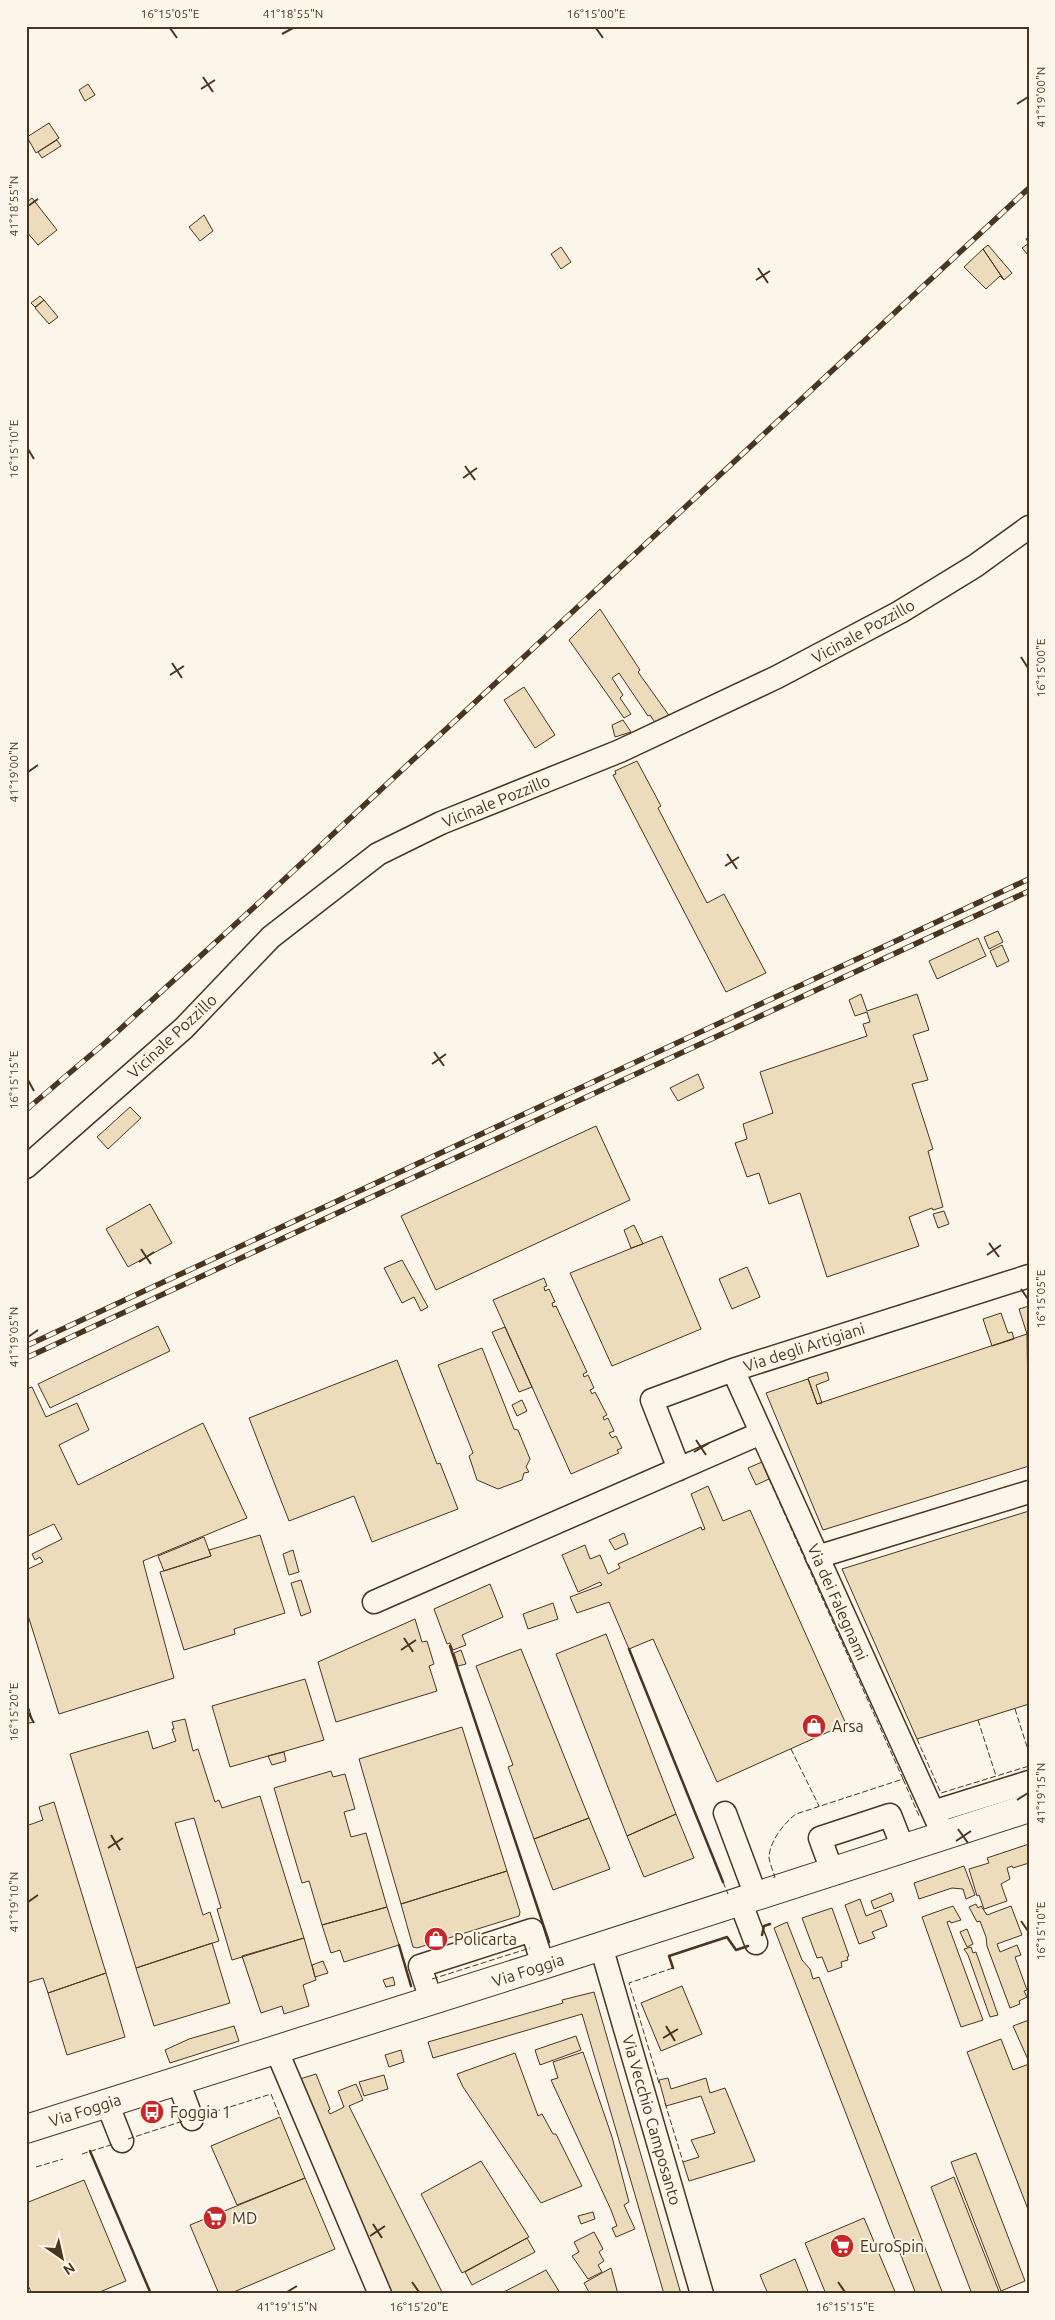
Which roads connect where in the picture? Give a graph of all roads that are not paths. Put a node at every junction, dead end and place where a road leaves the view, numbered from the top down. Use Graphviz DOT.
graph roads {
  1 [pos="1029,526"];
  2 [pos="26,1167"];
  3 [pos="1029,1276"];
  4 [pos="733,1370"];
  5 [pos="761,1433"];
  6 [pos="679,1469"];
  7 [pos="1029,1492"];
  8 [pos="817,1557"];
  9 [pos="374,1602"];
  10 [pos="1029,1782"];
  11 [pos="1029,1808"];
  12 [pos="725,1813"];
  13 [pos="938,1823"];
  14 [pos="748,1898"];
  15 [pos="756,1943"];
  16 [pos="601,1946"];
  17 [pos="543,1965"];
  18 [pos="431,2000"];
  19 [pos="276,2049"];
  20 [pos="178,2080"];
  21 [pos="107,2103"];
  22 [pos="192,2119"];
  23 [pos="26,2129"];
  24 [pos="122,2141"];
  25 [pos="380,2294"];
  26 [pos="702,2294"];
  1 -- 2 [label="street, Vicinale Pozzillo"];
  3 -- 4 [label="street, Via degli Artigiani"];
  4 -- 5 [label="street, Via dei Falegnami"];
  4 -- 6 [label="street, Via degli Artigiani"];
  5 -- 6 [label="street"];
  5 -- 8 [label="street, Via dei Falegnami"];
  6 -- 9 [label="street"];
  7 -- 8 [label="street"];
  8 -- 13 [label="street, Via dei Falegnami"];
  10 -- 13 [label="street"];
  11 -- 13 [label="main road, Via Foggia"];
  12 -- 14 [label="street"];
  13 -- 14 [label="main road, Via Foggia"];
  14 -- 15 [label="street"];
  14 -- 16 [label="main road, Via Foggia"];
  16 -- 17 [label="main road, Via Foggia"];
  16 -- 26 [label="street, Via Vecchio Camposanto"];
  17 -- 18 [label="main road, Via Foggia"];
  17 -- 18 [label="street"];
  18 -- 19 [label="main road, Via Foggia"];
  19 -- 20 [label="main road, Via Foggia"];
  19 -- 25 [label="street"];
  20 -- 21 [label="main road, Via Foggia"];
  20 -- 22 [label="street"];
  21 -- 23 [label="main road, Via Foggia"];
  21 -- 24 [label="street"];
}
